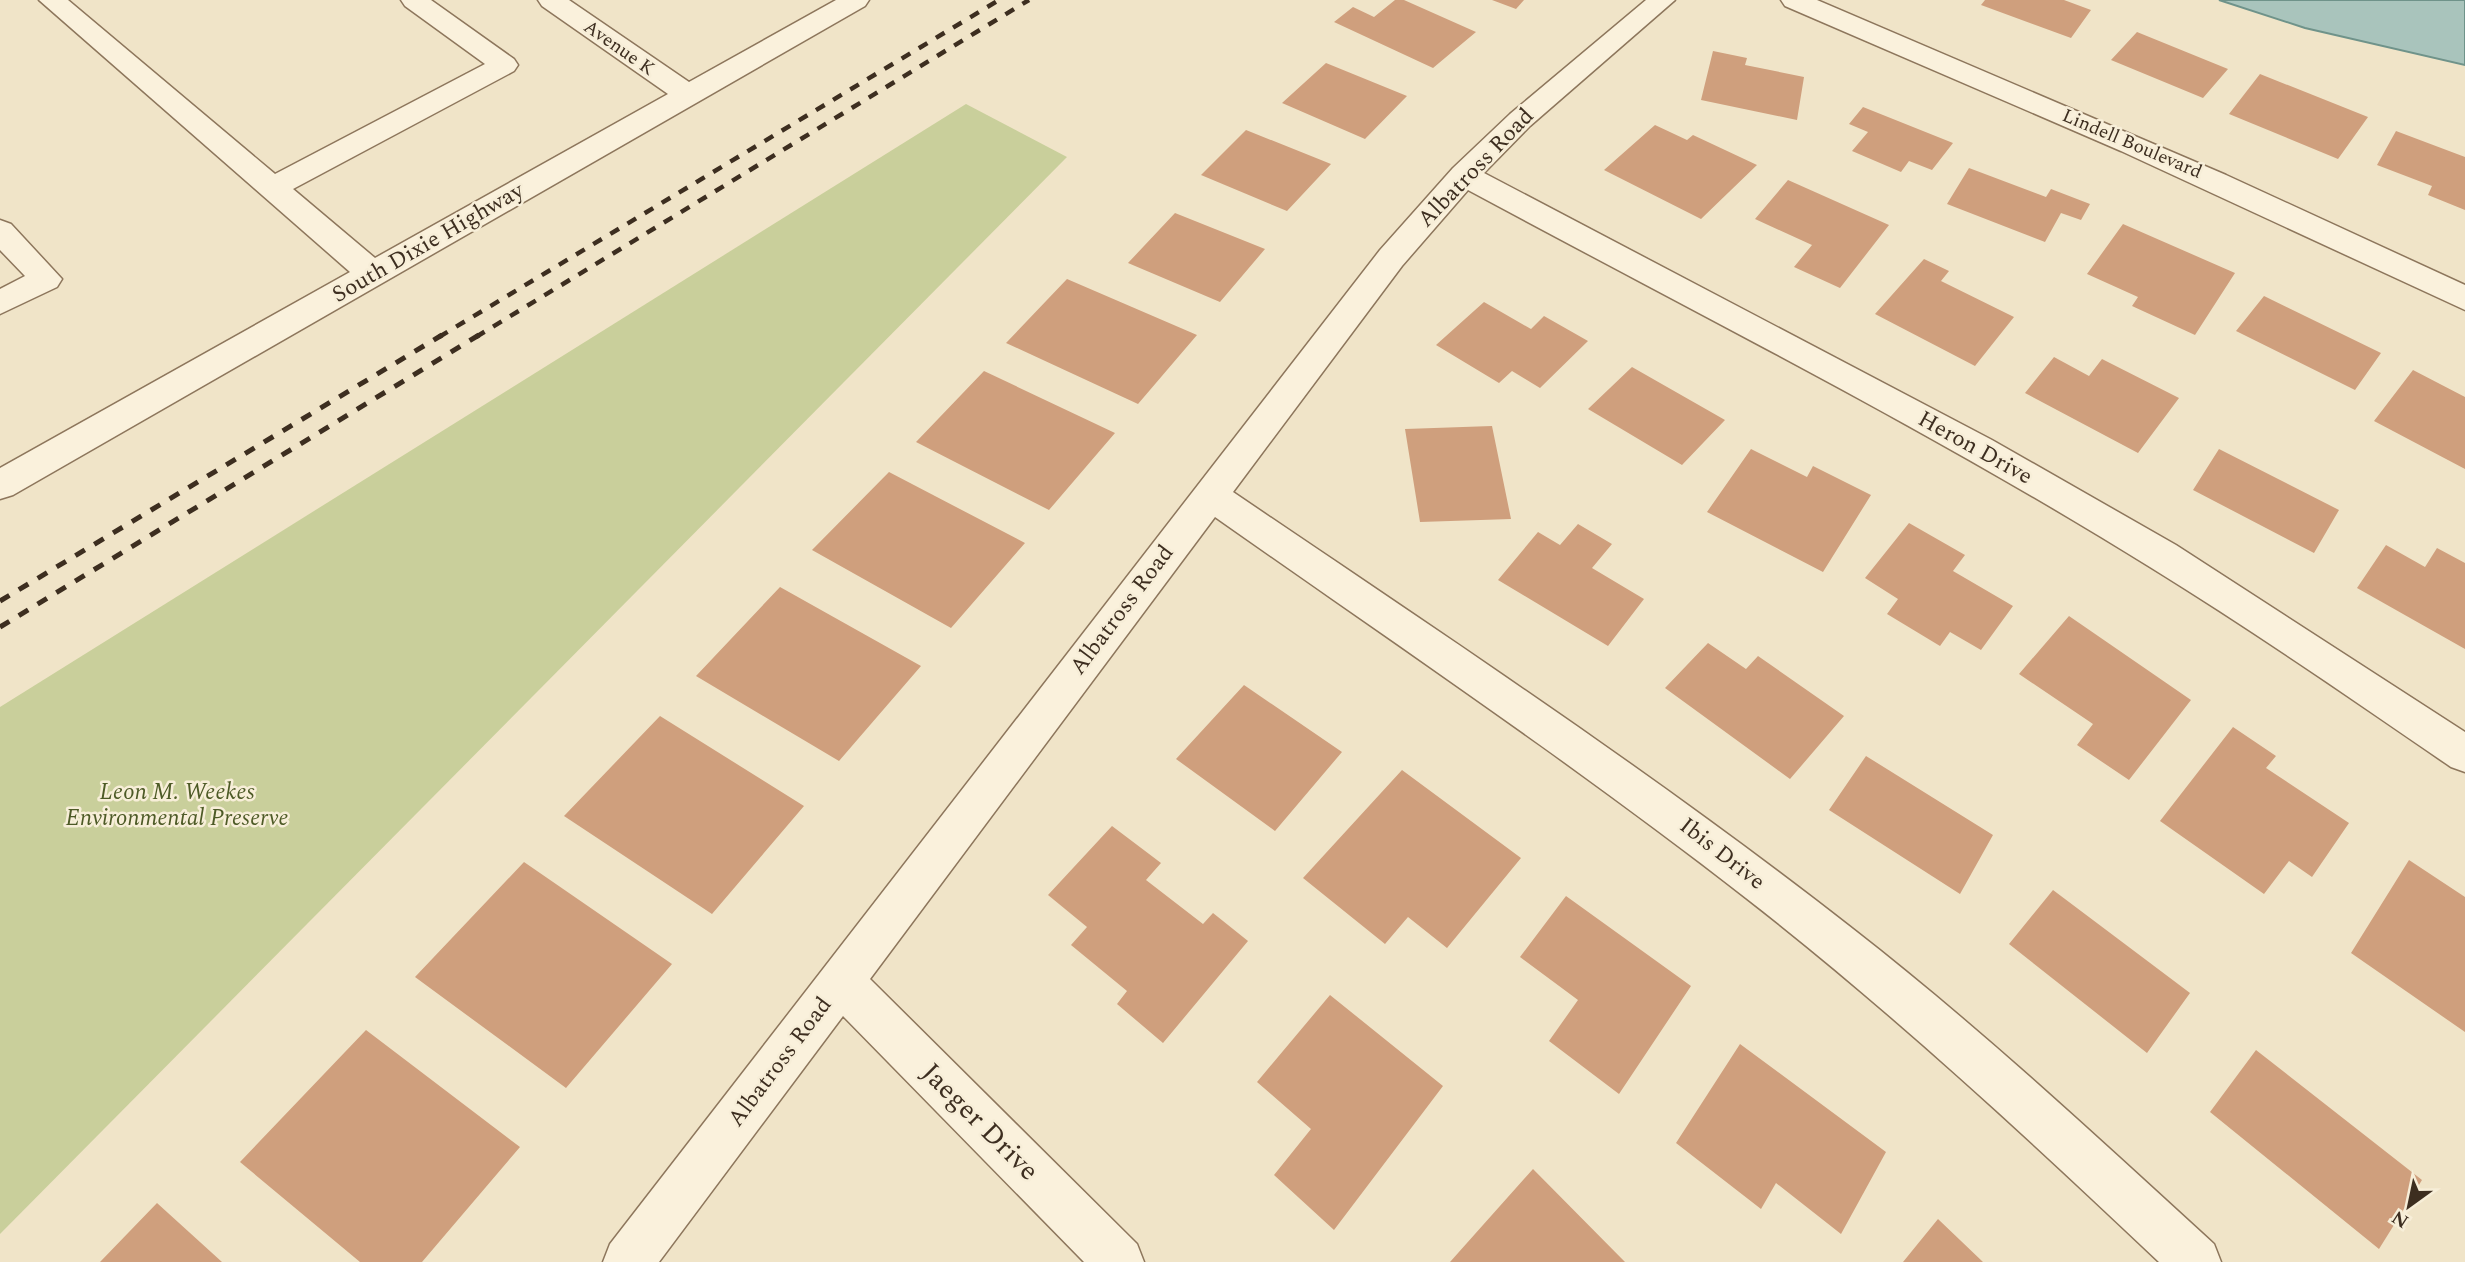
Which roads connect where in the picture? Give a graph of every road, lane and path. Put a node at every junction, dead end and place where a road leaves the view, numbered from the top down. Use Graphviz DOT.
graph roads {
  1 [pos="52,0"];
  2 [pos="414,0"];
  3 [pos="551,0"];
  4 [pos="856,0"];
  5 [pos="1662,0"];
  6 [pos="1794,0"];
  7 [pos="688,95"];
  8 [pos="1464,175"];
  9 [pos="272,188"];
  10 [pos="0,231"];
  11 [pos="373,274"];
  12 [pos="2465,299"];
  13 [pos="0,303"];
  14 [pos="0,485"];
  15 [pos="1210,495"];
  16 [pos="2465,754"];
  17 [pos="841,982"];
  18 [pos="628,1262"];
  19 [pos="1119,1262"];
  20 [pos="2196,1262"];
  1 -- 9 [label="street"];
  2 -- 9 [label="street"];
  3 -- 7 [label="street, Avenue K"];
  4 -- 7 [label="street, South Dixie Highway"];
  5 -- 8 [label="street, Albatross Road"];
  6 -- 12 [label="street, Lindell Boulevard"];
  7 -- 11 [label="street, South Dixie Highway"];
  8 -- 15 [label="street, Albatross Road"];
  8 -- 16 [label="street, Heron Drive"];
  9 -- 11 [label="street"];
  10 -- 13 [label="street"];
  11 -- 14 [label="street, South Dixie Highway"];
  15 -- 17 [label="street, Albatross Road"];
  15 -- 20 [label="street, Ibis Drive"];
  17 -- 18 [label="street, Albatross Road"];
  17 -- 19 [label="street, Jaeger Drive"];
}
